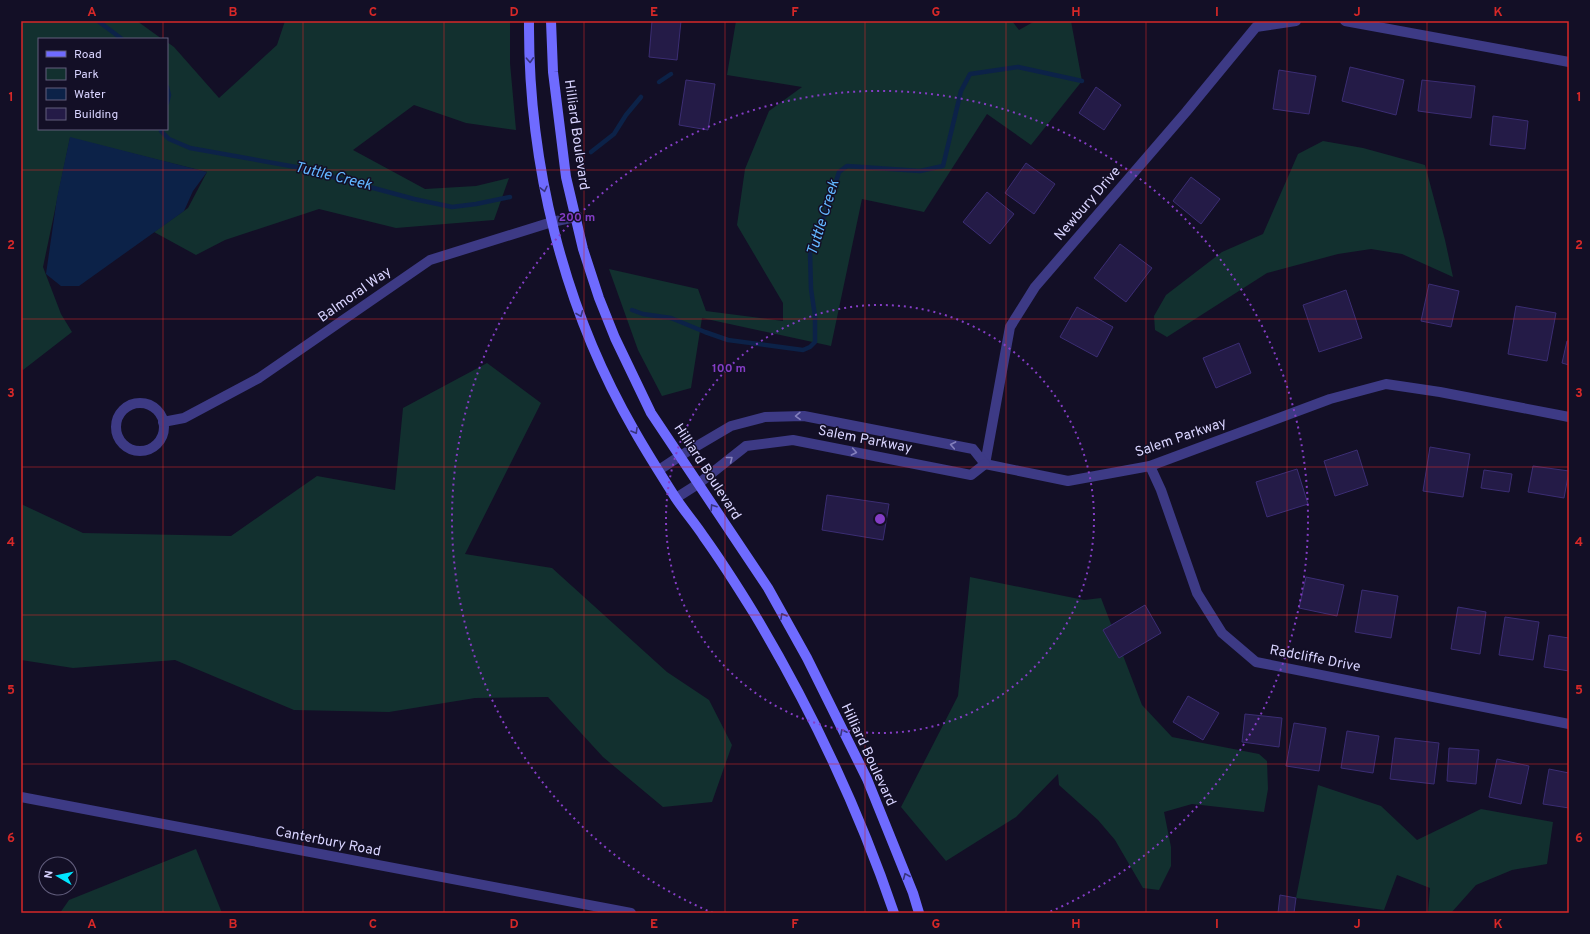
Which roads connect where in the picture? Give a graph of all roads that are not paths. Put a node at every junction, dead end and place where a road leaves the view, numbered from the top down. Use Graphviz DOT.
graph roads {
  1 [pos="529,21"];
  2 [pos="551,21"];
  3 [pos="1296,21"];
  4 [pos="1345,21"];
  5 [pos="1254,24"];
  6 [pos="1569,62"];
  7 [pos="575,217"];
  8 [pos="552,222"];
  9 [pos="1569,417"];
  10 [pos="163,422"];
  11 [pos="680,456"];
  12 [pos="985,464"];
  13 [pos="1150,466"];
  14 [pos="659,470"];
  15 [pos="698,484"];
  16 [pos="676,498"];
  17 [pos="1569,724"];
  18 [pos="21,797"];
  19 [pos="631,913"];
  20 [pos="894,913"];
  21 [pos="919,913"];
  1 -- 8 [label="main road, one-way"];
  2 -- 7 [label="main road, Hilliard Boulevard"];
  3 -- 5 [label="street, Newbury Drive"];
  4 -- 6 [label="street"];
  5 -- 12 [label="street, Newbury Drive"];
  7 -- 8 [label="street, Balmoral Way"];
  7 -- 11 [label="main road, Hilliard Boulevard"];
  8 -- 10 [label="street, Balmoral Way"];
  8 -- 14 [label="main road, one-way"];
  9 -- 13 [label="street, Salem Parkway"];
  10 -- 10 [label="street"];
  12 -- 11 [label="street, one-way"];
  11 -- 14 [label="street"];
  11 -- 15 [label="main road, Hilliard Boulevard"];
  12 -- 13 [label="street, Salem Parkway"];
  15 -- 12 [label="street, Salem Parkway, one-way"];
  13 -- 17 [label="street, Radcliffe Drive"];
  14 -- 16 [label="main road"];
  15 -- 16 [label="street, Salem Parkway"];
  21 -- 15 [label="main road, Hilliard Boulevard, one-way"];
  16 -- 20 [label="main road"];
  18 -- 19 [label="street, Canterbury Road"];
}
